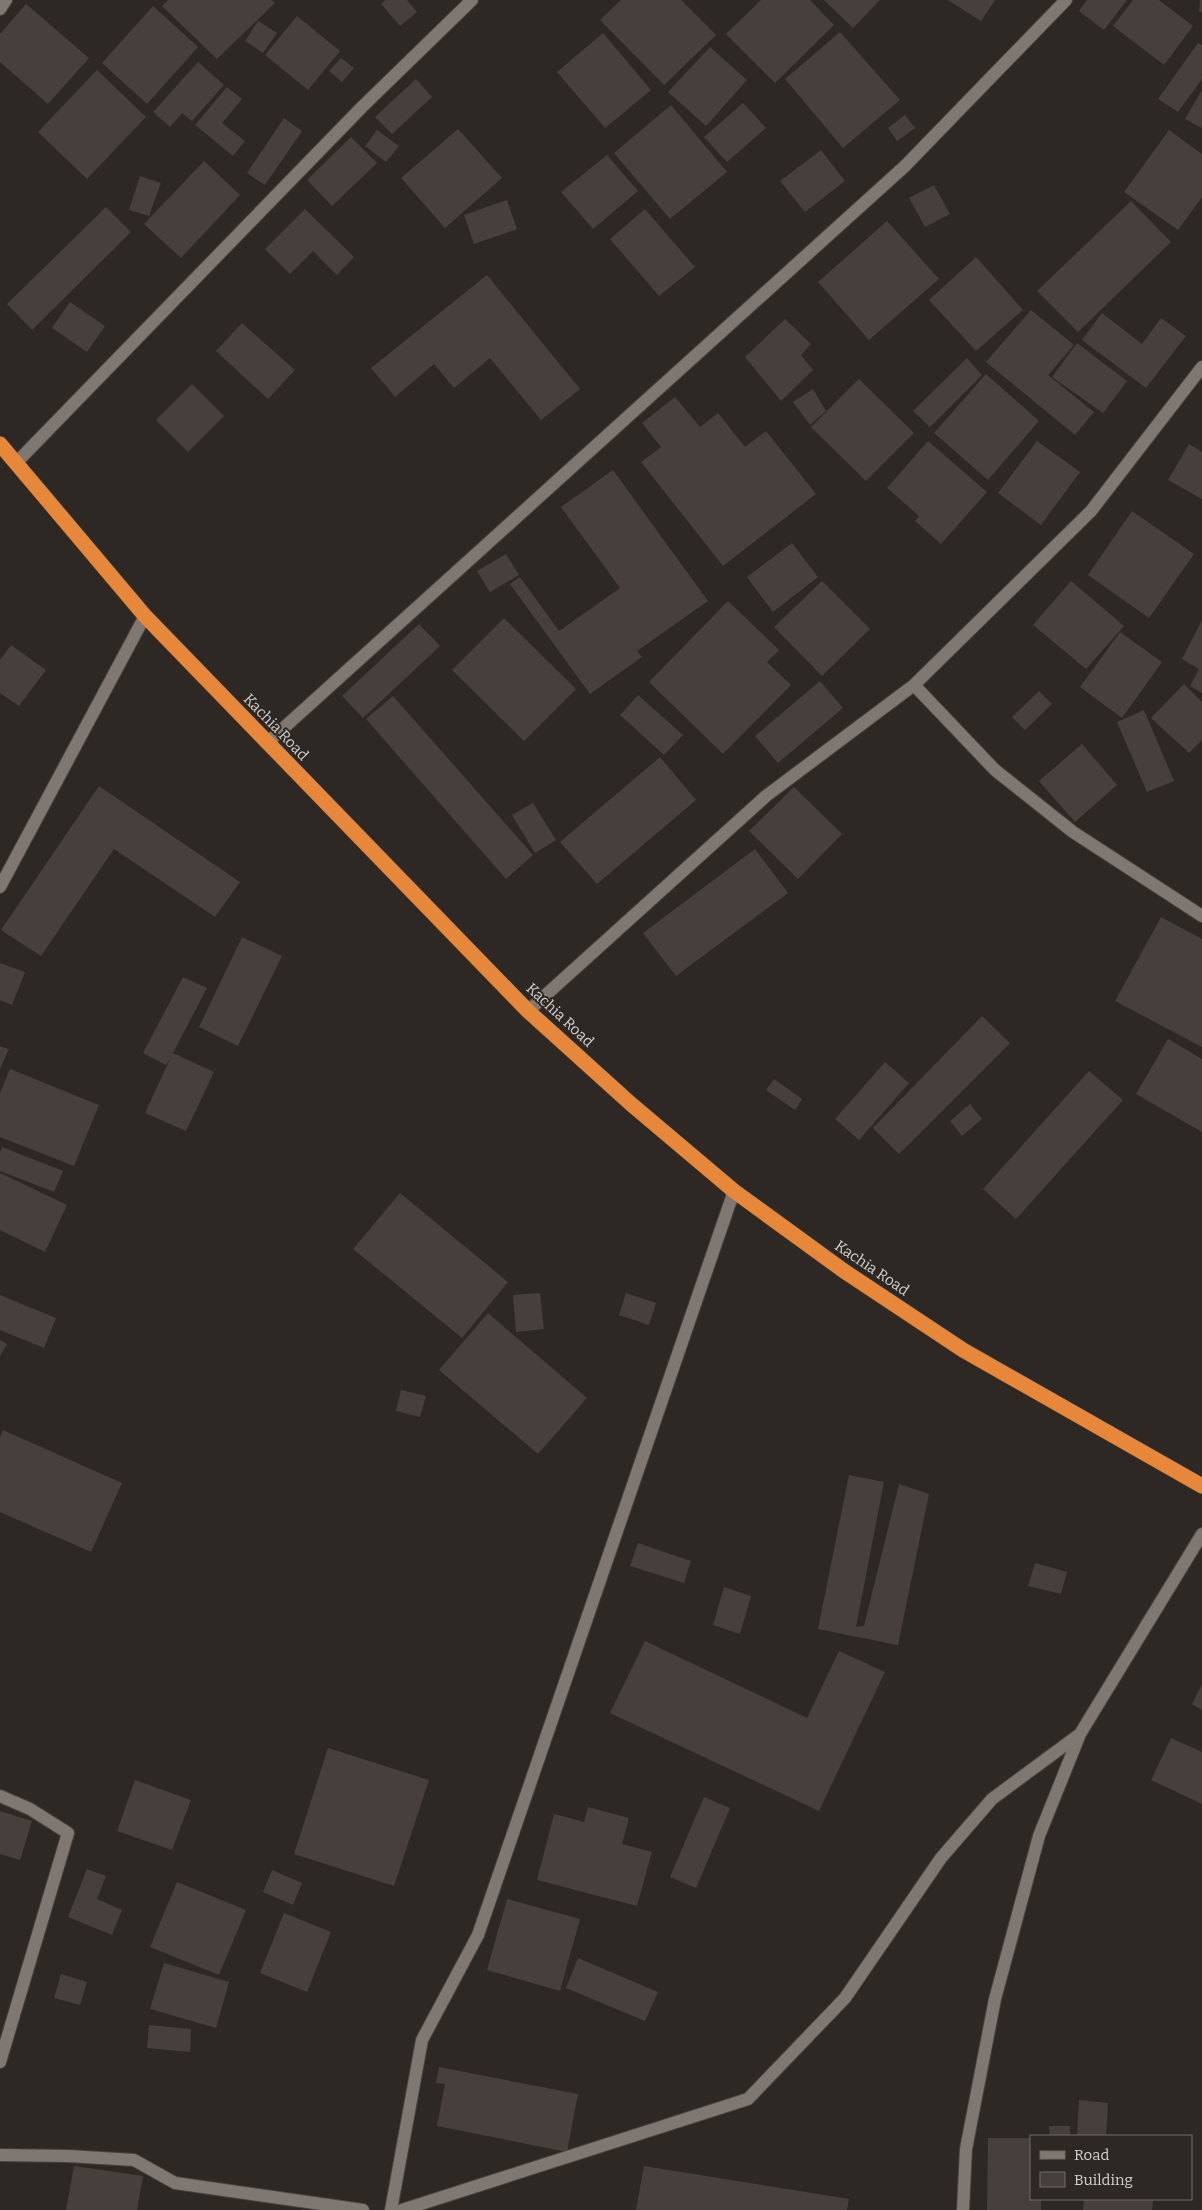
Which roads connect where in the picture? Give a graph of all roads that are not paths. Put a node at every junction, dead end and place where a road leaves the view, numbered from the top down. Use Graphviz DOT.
graph roads {
  1 [pos="6,0"];
  2 [pos="472,0"];
  3 [pos="1066,0"];
  4 [pos="0,9"];
  5 [pos="1202,367"];
  6 [pos="0,444"];
  7 [pos="16,463"];
  8 [pos="145,616"];
  9 [pos="914,685"];
  10 [pos="266,743"];
  11 [pos="0,887"];
  12 [pos="1202,916"];
  13 [pos="528,1011"];
  14 [pos="734,1191"];
  15 [pos="1202,1486"];
  16 [pos="1202,1534"];
  17 [pos="1080,1734"];
  18 [pos="0,1796"];
  19 [pos="0,2062"];
  20 [pos="0,2155"];
  21 [pos="363,2210"];
  22 [pos="390,2210"];
  23 [pos="402,2210"];
  24 [pos="963,2210"];
  1 -- 4 [label="street"];
  2 -- 7 [label="street"];
  3 -- 10 [label="street"];
  5 -- 9 [label="street"];
  6 -- 7 [label="highway, Kachia Road"];
  7 -- 8 [label="highway, Kachia Road"];
  8 -- 10 [label="highway, Kachia Road"];
  8 -- 11 [label="street"];
  9 -- 12 [label="street"];
  9 -- 13 [label="street"];
  10 -- 13 [label="highway, Kachia Road"];
  13 -- 14 [label="highway, Kachia Road"];
  14 -- 15 [label="highway, Kachia Road"];
  14 -- 22 [label="street"];
  16 -- 17 [label="street"];
  17 -- 23 [label="street"];
  17 -- 24 [label="street"];
  18 -- 19 [label="street"];
  20 -- 21 [label="street"];
}
